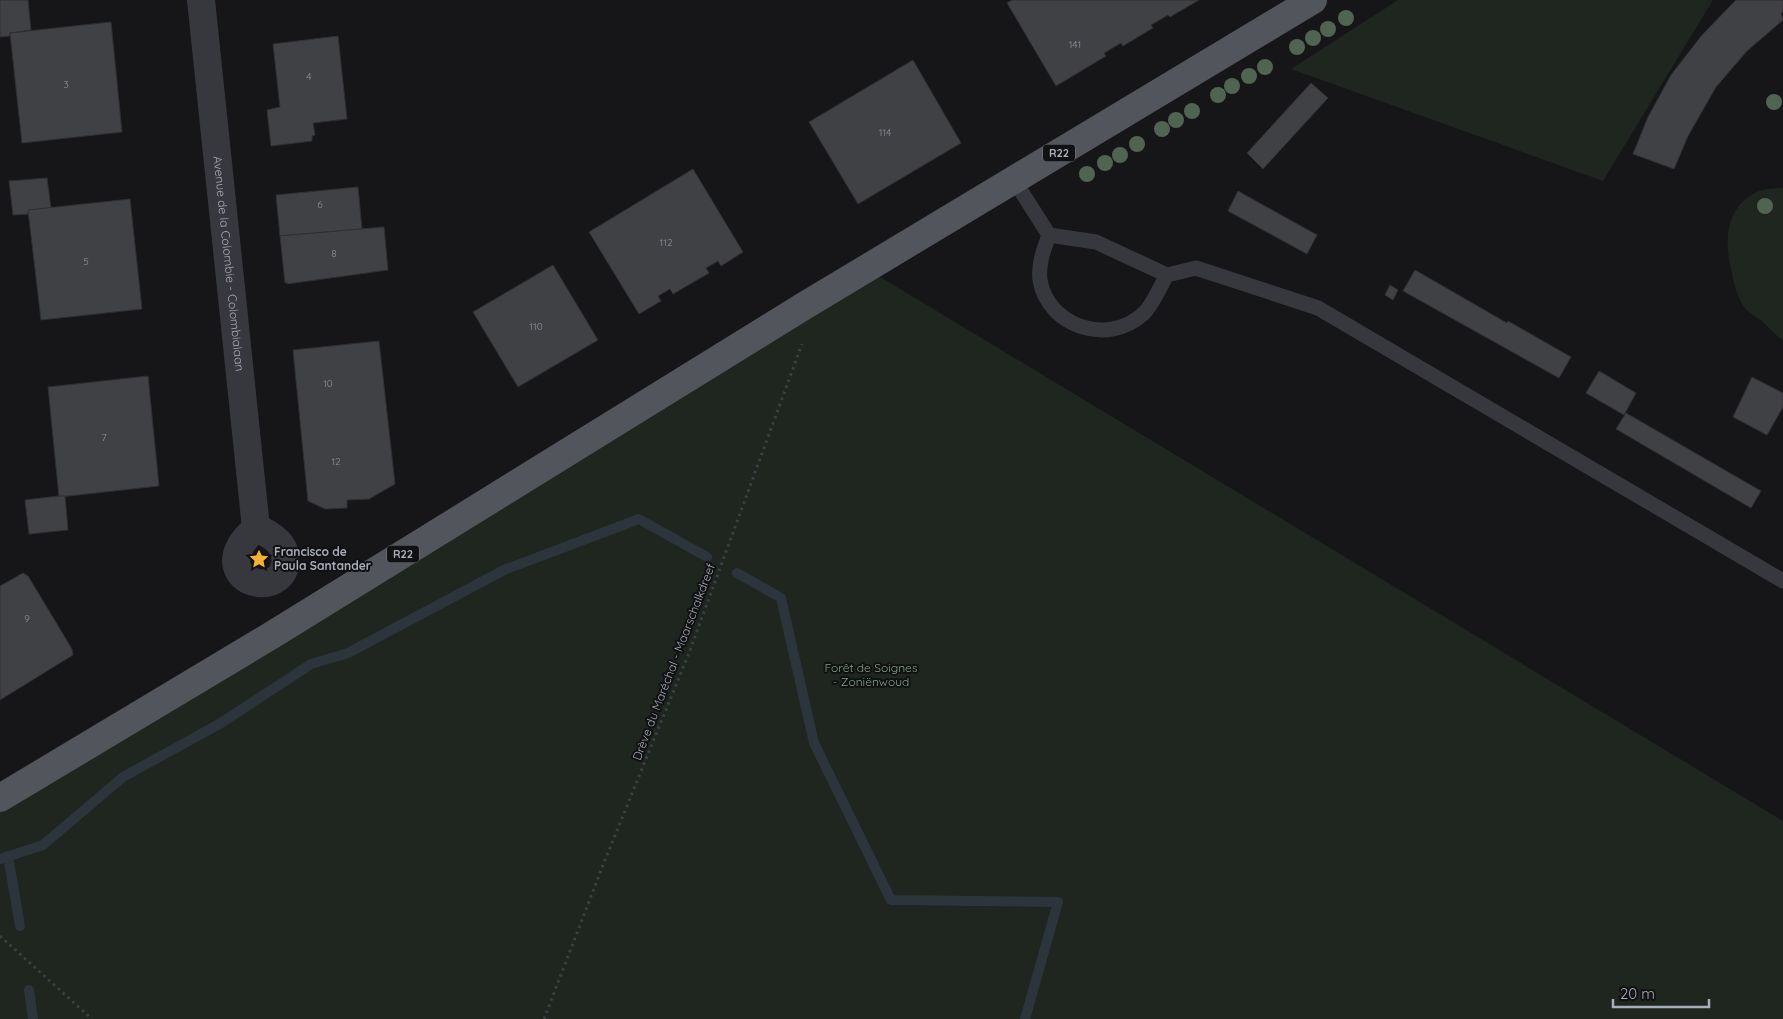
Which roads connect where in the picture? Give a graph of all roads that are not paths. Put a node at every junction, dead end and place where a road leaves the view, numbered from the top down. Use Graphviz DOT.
graph roads {
  1 [pos="200,0"];
  2 [pos="1313,0"];
  3 [pos="1014,180"];
  4 [pos="1049,234"];
  5 [pos="1167,275"];
  6 [pos="256,528"];
  7 [pos="1783,582"];
  8 [pos="0,798"];
  1 -- 6 [label="street, Avenue de la Colombie - Colombialaan"];
  2 -- 3 [label="main road, R22"];
  3 -- 4 [label="lane"];
  3 -- 8 [label="main road, R22"];
  4 -- 5 [label="lane"];
  4 -- 5 [label="lane"];
  5 -- 7 [label="lane"];
}
